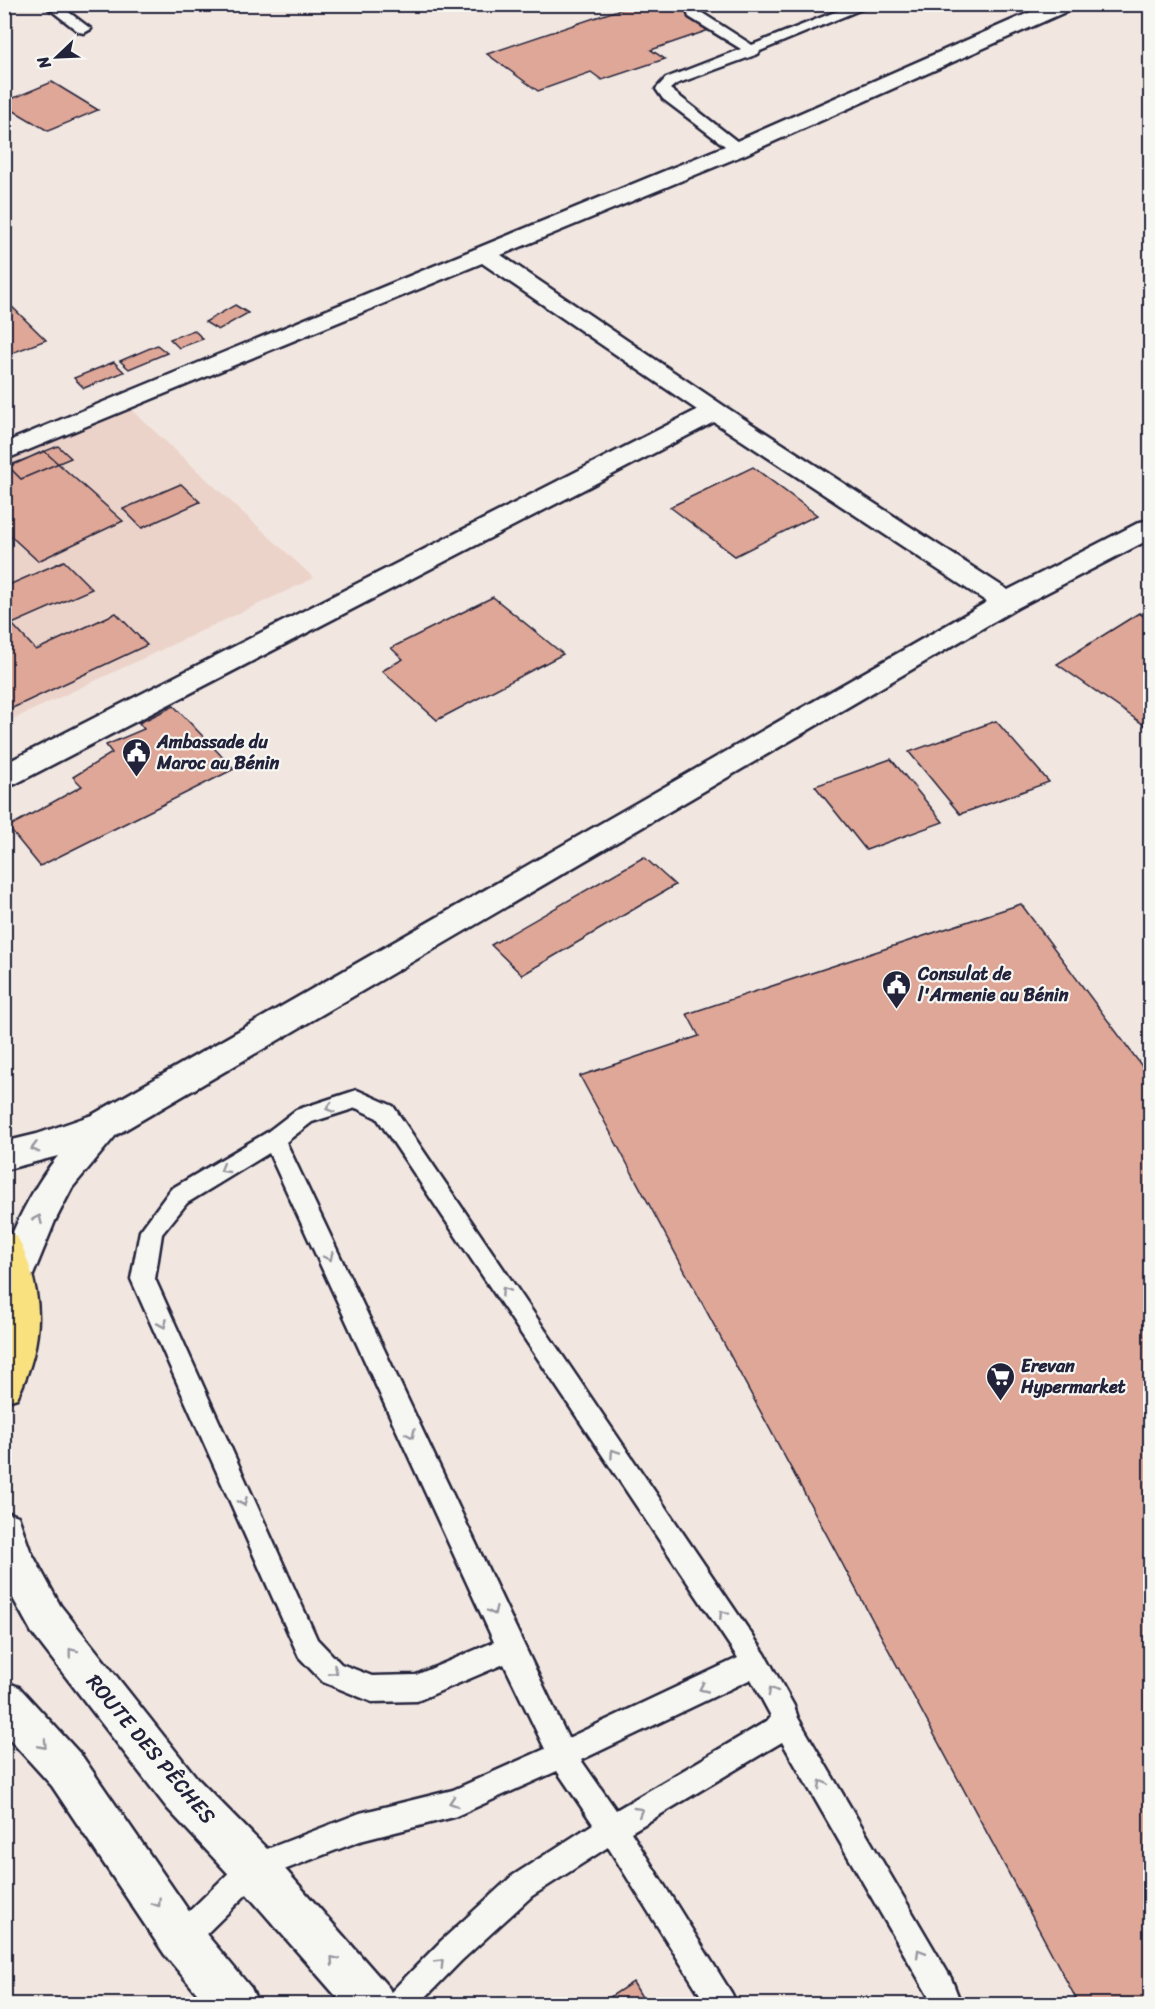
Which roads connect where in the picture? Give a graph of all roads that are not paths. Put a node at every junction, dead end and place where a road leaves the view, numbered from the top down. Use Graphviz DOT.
graph roads {
  1 [pos="49,4"];
  2 [pos="835,4"];
  3 [pos="867,4"];
  4 [pos="1066,4"];
  5 [pos="848,13"];
  6 [pos="694,14"];
  7 [pos="84,29"];
  8 [pos="753,51"];
  9 [pos="738,149"];
  10 [pos="485,255"];
  11 [pos="715,411"];
  12 [pos="4,452"];
  13 [pos="1143,541"];
  14 [pos="1007,602"];
  15 [pos="4,777"];
  16 [pos="104,1125"];
  17 [pos="274,1139"];
  18 [pos="4,1156"];
  19 [pos="10,1260"];
  20 [pos="4,1386"];
  21 [pos="4,1529"];
  22 [pos="510,1648"];
  23 [pos="756,1663"];
  24 [pos="4,1701"];
  25 [pos="784,1720"];
  26 [pos="562,1755"];
  27 [pos="612,1828"];
  28 [pos="254,1868"];
  29 [pos="181,1939"];
  30 [pos="236,2004"];
  31 [pos="373,2004"];
  32 [pos="399,2004"];
  33 [pos="722,2004"];
  34 [pos="947,2004"];
  1 -- 7 [label="lane"];
  2 -- 5 [label="lane"];
  3 -- 5 [label="lane"];
  4 -- 9 [label="street"];
  5 -- 8 [label="lane"];
  6 -- 8 [label="lane"];
  8 -- 9 [label="lane"];
  9 -- 10 [label="street"];
  10 -- 11 [label="street"];
  10 -- 12 [label="street"];
  11 -- 14 [label="street"];
  11 -- 15 [label="street"];
  13 -- 14 [label="street"];
  14 -- 16 [label="street"];
  16 -- 18 [label="street, one-way"];
  19 -- 16 [label="street, one-way"];
  17 -- 22 [label="lane, one-way"];
  17 -- 22 [label="lane, one-way"];
  23 -- 17 [label="lane, one-way"];
  19 -- 20 [label="main road"];
  28 -- 21 [label="street, ROUTE DES PÊCHES, one-way"];
  22 -- 26 [label="lane"];
  25 -- 23 [label="lane, one-way"];
  23 -- 26 [label="lane, one-way"];
  24 -- 29 [label="street, one-way"];
  27 -- 25 [label="lane, one-way"];
  34 -- 25 [label="lane, one-way"];
  26 -- 27 [label="lane"];
  26 -- 28 [label="lane, one-way"];
  32 -- 27 [label="lane, one-way"];
  27 -- 33 [label="lane"];
  28 -- 29 [label="lane"];
  31 -- 28 [label="street, ROUTE DES PÊCHES, one-way"];
  29 -- 30 [label="street"];
}
